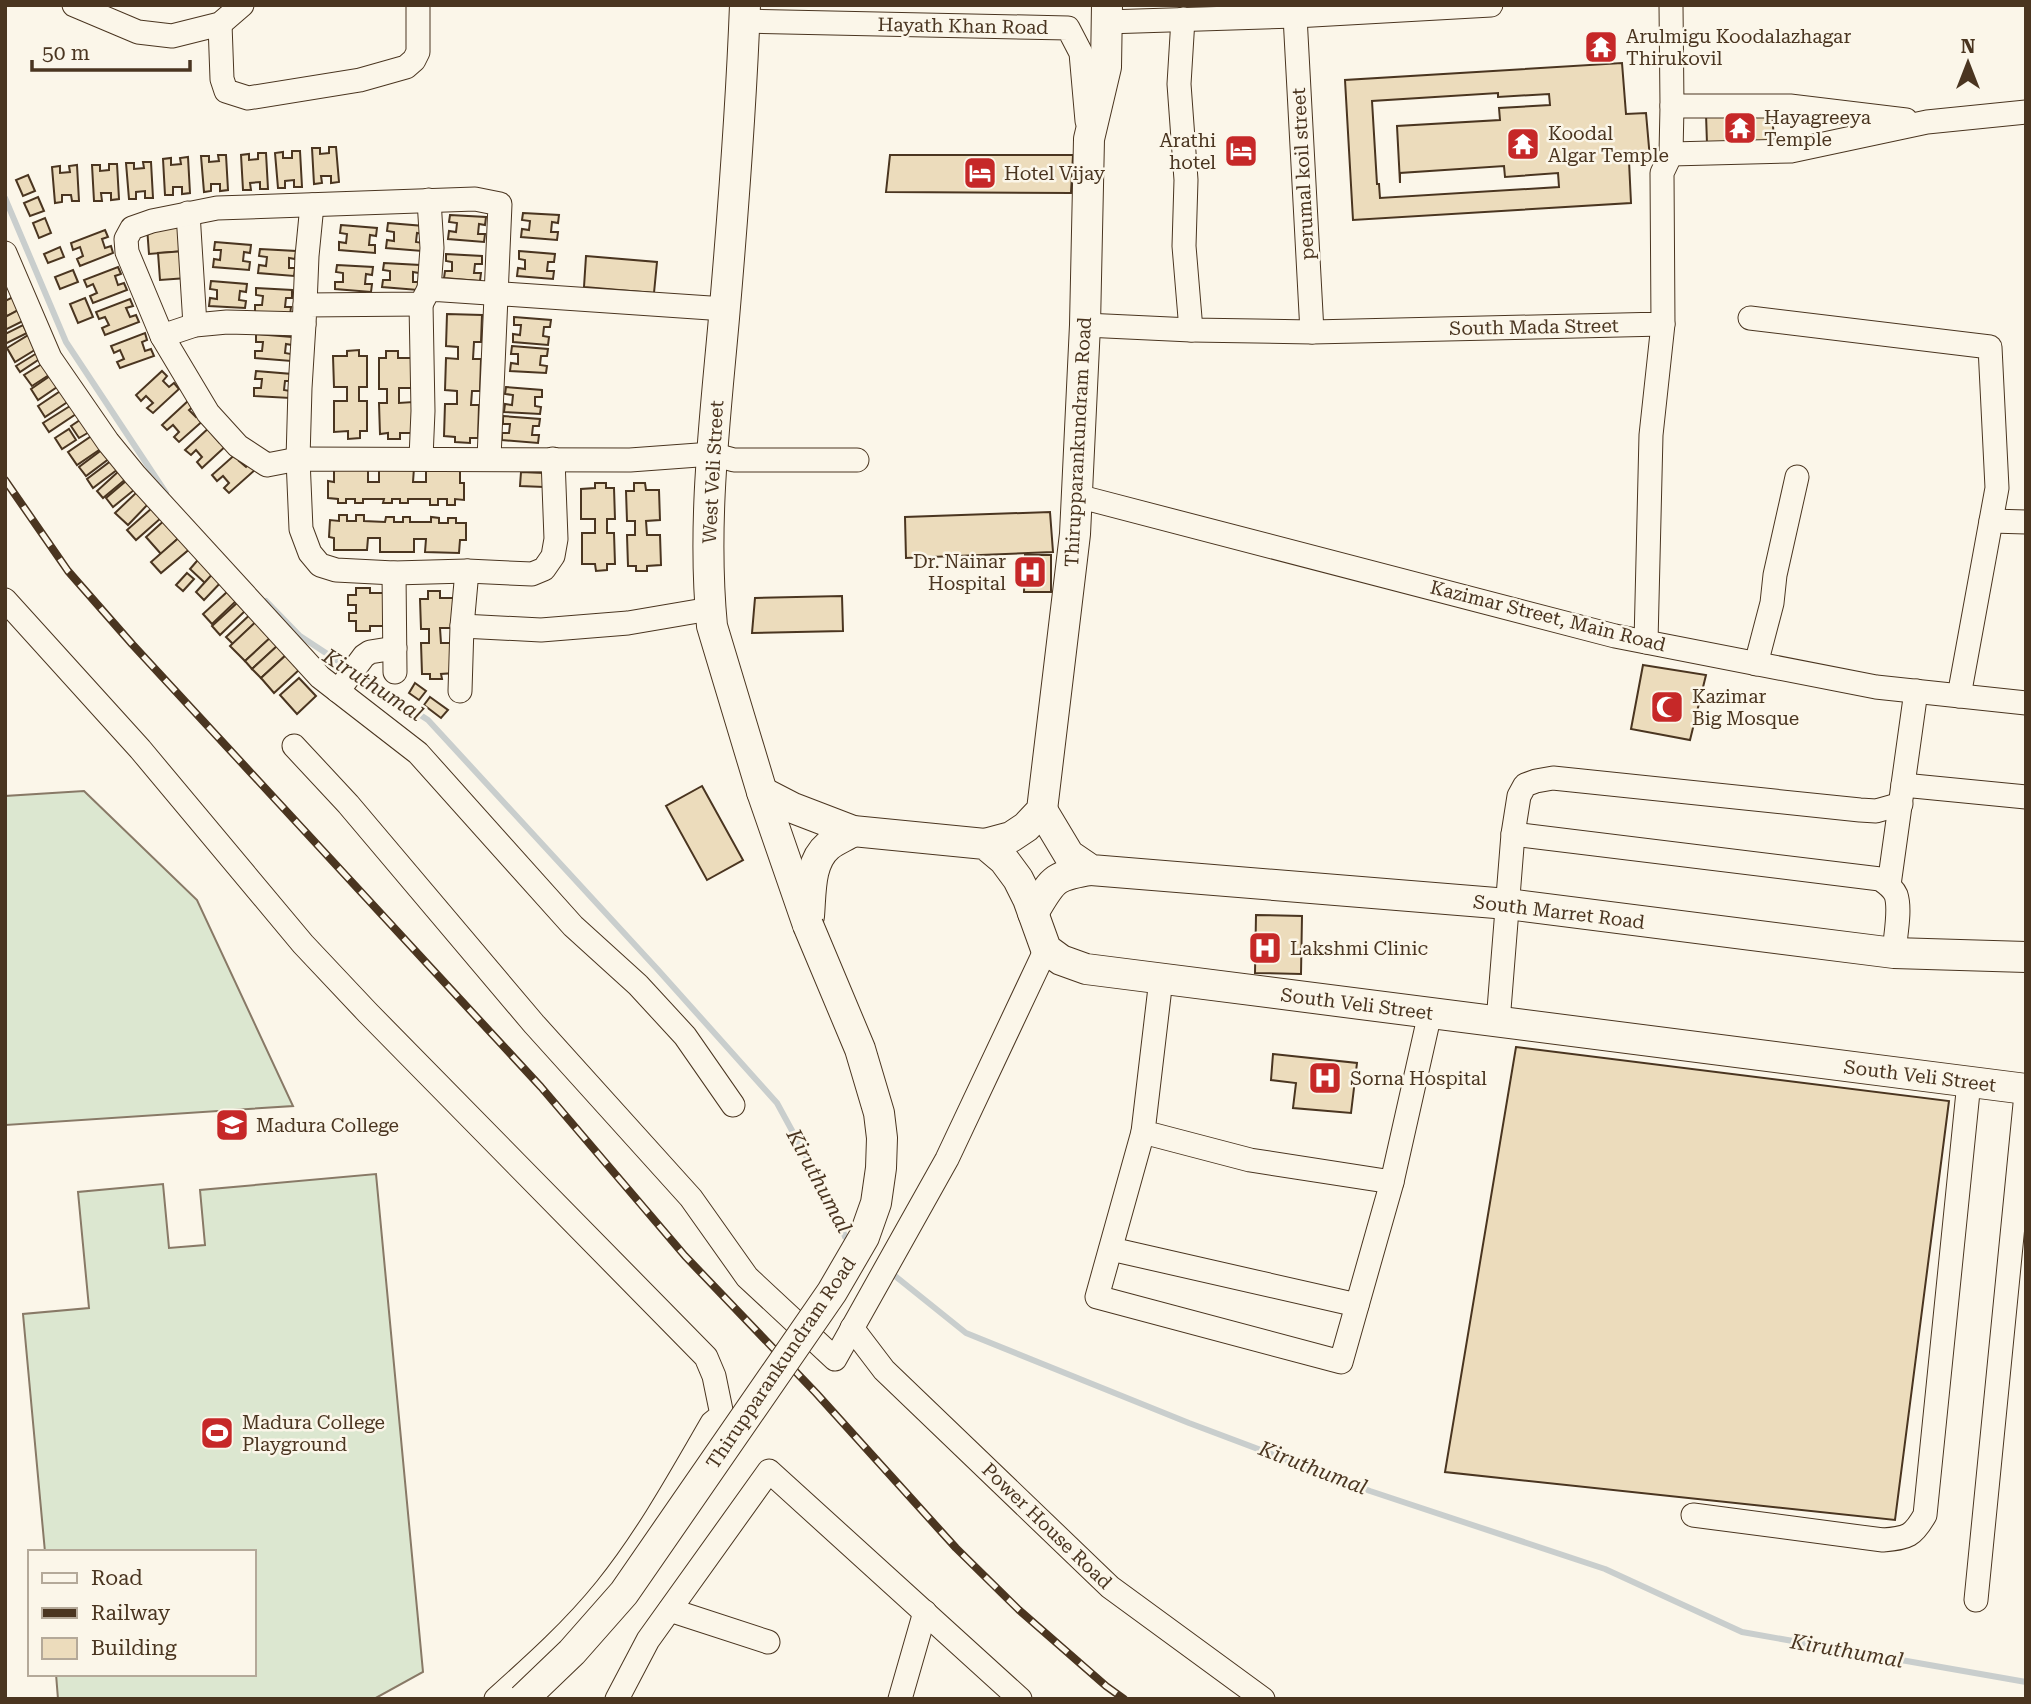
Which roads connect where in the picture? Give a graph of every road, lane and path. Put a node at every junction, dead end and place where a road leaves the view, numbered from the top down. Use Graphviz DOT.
graph roads {
  1 [pos="74,5"];
  2 [pos="242,5"];
  3 [pos="418,5"];
  4 [pos="1491,5"];
  5 [pos="1671,5"];
  6 [pos="744,13"];
  7 [pos="1107,14"];
  8 [pos="1295,16"];
  9 [pos="1183,19"];
  10 [pos="220,24"];
  11 [pos="1672,106"];
  12 [pos="2026,112"];
  13 [pos="1927,122"];
  14 [pos="1088,139"];
  15 [pos="1671,154"];
  16 [pos="429,200"];
  17 [pos="312,205"];
  18 [pos="188,213"];
  19 [pos="5,253"];
  20 [pos="495,294"];
  21 [pos="425,297"];
  22 [pos="725,309"];
  23 [pos="305,315"];
  24 [pos="1750,318"];
  25 [pos="1663,324"];
  26 [pos="195,325"];
  27 [pos="1085,325"];
  28 [pos="1191,330"];
  29 [pos="1312,332"];
  30 [pos="162,336"];
  31 [pos="712,453"];
  32 [pos="421,458"];
  33 [pos="489,458"];
  34 [pos="298,459"];
  35 [pos="553,459"];
  36 [pos="857,460"];
  37 [pos="1797,477"];
  38 [pos="1077,496"];
  39 [pos="1991,520"];
  40 [pos="2026,522"];
  41 [pos="467,571"];
  42 [pos="394,573"];
  43 [pos="5,600"];
  44 [pos="710,609"];
  45 [pos="462,626"];
  46 [pos="1647,642"];
  47 [pos="395,648"];
  48 [pos="1756,664"];
  49 [pos="395,671"];
  50 [pos="338,691"];
  51 [pos="460,691"];
  52 [pos="1916,691"];
  53 [pos="1959,696"];
  54 [pos="2026,703"];
  55 [pos="294,746"];
  56 [pos="762,792"];
  57 [pos="1902,795"];
  58 [pos="2026,797"];
  59 [pos="1042,810"];
  60 [pos="853,831"];
  61 [pos="1513,834"];
  62 [pos="985,844"];
  63 [pos="1091,870"];
  64 [pos="1889,885"];
  65 [pos="1508,904"];
  66 [pos="1034,913"];
  67 [pos="808,925"];
  68 [pos="1046,949"];
  69 [pos="1894,953"];
  70 [pos="2026,957"];
  71 [pos="1161,979"];
  72 [pos="1430,1013"];
  73 [pos="1499,1022"];
  74 [pos="1969,1082"];
  75 [pos="2026,1091"];
  76 [pos="733,1105"];
  77 [pos="1143,1132"];
  78 [pos="1392,1182"];
  79 [pos="1111,1249"];
  80 [pos="1357,1305"];
  81 [pos="852,1328"];
  82 [pos="1693,1516"];
  83 [pos="1976,1600"];
  84 [pos="670,1610"];
  85 [pos="925,1612"];
  86 [pos="768,1642"];
  87 [pos="496,1699"];
  88 [pos="523,1699"];
  89 [pos="617,1699"];
  90 [pos="900,1699"];
  91 [pos="1020,1699"];
  92 [pos="1263,1699"];
  1 -- 10 [label="street"];
  2 -- 10 [label="street"];
  3 -- 10 [label="street"];
  4 -- 8 [label="street"];
  5 -- 11 [label="street"];
  6 -- 14 [label="street, Hayath Khan Road"];
  6 -- 22 [label="main road, West Veli Street"];
  7 -- 9 [label="street"];
  7 -- 14 [label="main road, Thirupparankundram Road"];
  8 -- 9 [label="street"];
  8 -- 29 [label="street, perumal koil street"];
  9 -- 28 [label="street"];
  11 -- 13 [label="street"];
  11 -- 15 [label="street"];
  12 -- 13 [label="street"];
  13 -- 15 [label="street"];
  14 -- 27 [label="main road, Thirupparankundram Road"];
  15 -- 25 [label="street"];
  16 -- 17 [label="street"];
  16 -- 20 [label="street"];
  16 -- 21 [label="street"];
  17 -- 18 [label="street"];
  17 -- 23 [label="street"];
  18 -- 26 [label="street"];
  18 -- 30 [label="street"];
  19 -- 50 [label="street"];
  20 -- 21 [label="street"];
  20 -- 22 [label="street"];
  20 -- 33 [label="street"];
  21 -- 23 [label="street"];
  21 -- 32 [label="street"];
  22 -- 31 [label="main road, West Veli Street"];
  23 -- 26 [label="street"];
  23 -- 34 [label="street"];
  24 -- 39 [label="street"];
  25 -- 29 [label="street, South Mada Street"];
  25 -- 46 [label="street"];
  26 -- 30 [label="street"];
  27 -- 28 [label="street, South Mada Street"];
  27 -- 38 [label="main road, Thirupparankundram Road"];
  28 -- 29 [label="street, South Mada Street"];
  30 -- 34 [label="street"];
  31 -- 35 [label="street"];
  31 -- 36 [label="street"];
  31 -- 44 [label="main road, West Veli Street"];
  32 -- 33 [label="street"];
  32 -- 34 [label="street"];
  33 -- 35 [label="street"];
  34 -- 42 [label="street"];
  35 -- 41 [label="street"];
  37 -- 48 [label="street"];
  38 -- 46 [label="street, Kazimar Street, Main Road"];
  38 -- 59 [label="main road, Thirupparankundram Road"];
  39 -- 40 [label="street"];
  39 -- 53 [label="street"];
  41 -- 42 [label="street"];
  41 -- 45 [label="street"];
  42 -- 47 [label="street"];
  43 -- 87 [label="street"];
  44 -- 45 [label="street"];
  44 -- 56 [label="main road, West Veli Street"];
  45 -- 51 [label="street"];
  46 -- 48 [label="street, Kazimar Street, Main Road"];
  47 -- 49 [label="street"];
  47 -- 50 [label="street"];
  48 -- 52 [label="street, Kazimar Street, Main Road"];
  50 -- 76 [label="street"];
  52 -- 53 [label="street, Kazimar Street, Main Road"];
  52 -- 57 [label="street"];
  53 -- 54 [label="street, Kazimar Street, Main Road"];
  55 -- 81 [label="street"];
  56 -- 60 [label="main road"];
  56 -- 67 [label="main road, West Veli Street"];
  57 -- 58 [label="street"];
  57 -- 61 [label="street"];
  57 -- 64 [label="street"];
  59 -- 62 [label="main road"];
  59 -- 63 [label="main road"];
  60 -- 62 [label="main road"];
  60 -- 67 [label="main road, Thirupparankundram Road"];
  61 -- 64 [label="street"];
  61 -- 65 [label="street"];
  62 -- 66 [label="main road"];
  63 -- 65 [label="main road, South Marret Road"];
  63 -- 66 [label="main road, South Marret Road"];
  64 -- 69 [label="street"];
  65 -- 69 [label="main road, South Marret Road"];
  65 -- 73 [label="street"];
  66 -- 68 [label="main road"];
  67 -- 88 [label="main road, Thirupparankundram Road, bridge"];
  68 -- 71 [label="main road, South Veli Street"];
  68 -- 81 [label="street"];
  69 -- 70 [label="main road, South Marret Road"];
  71 -- 72 [label="main road, South Veli Street"];
  71 -- 77 [label="street"];
  72 -- 73 [label="main road, South Veli Street"];
  72 -- 78 [label="street"];
  73 -- 74 [label="main road, South Veli Street"];
  74 -- 75 [label="main road, South Veli Street"];
  74 -- 82 [label="street"];
  75 -- 83 [label="street"];
  77 -- 78 [label="street"];
  77 -- 79 [label="street"];
  78 -- 80 [label="street"];
  79 -- 80 [label="street"];
  79 -- 80 [label="street"];
  81 -- 92 [label="street, Power House Road"];
  84 -- 85 [label="street"];
  84 -- 86 [label="street"];
  84 -- 89 [label="street"];
  85 -- 90 [label="street"];
  85 -- 91 [label="street"];
}
